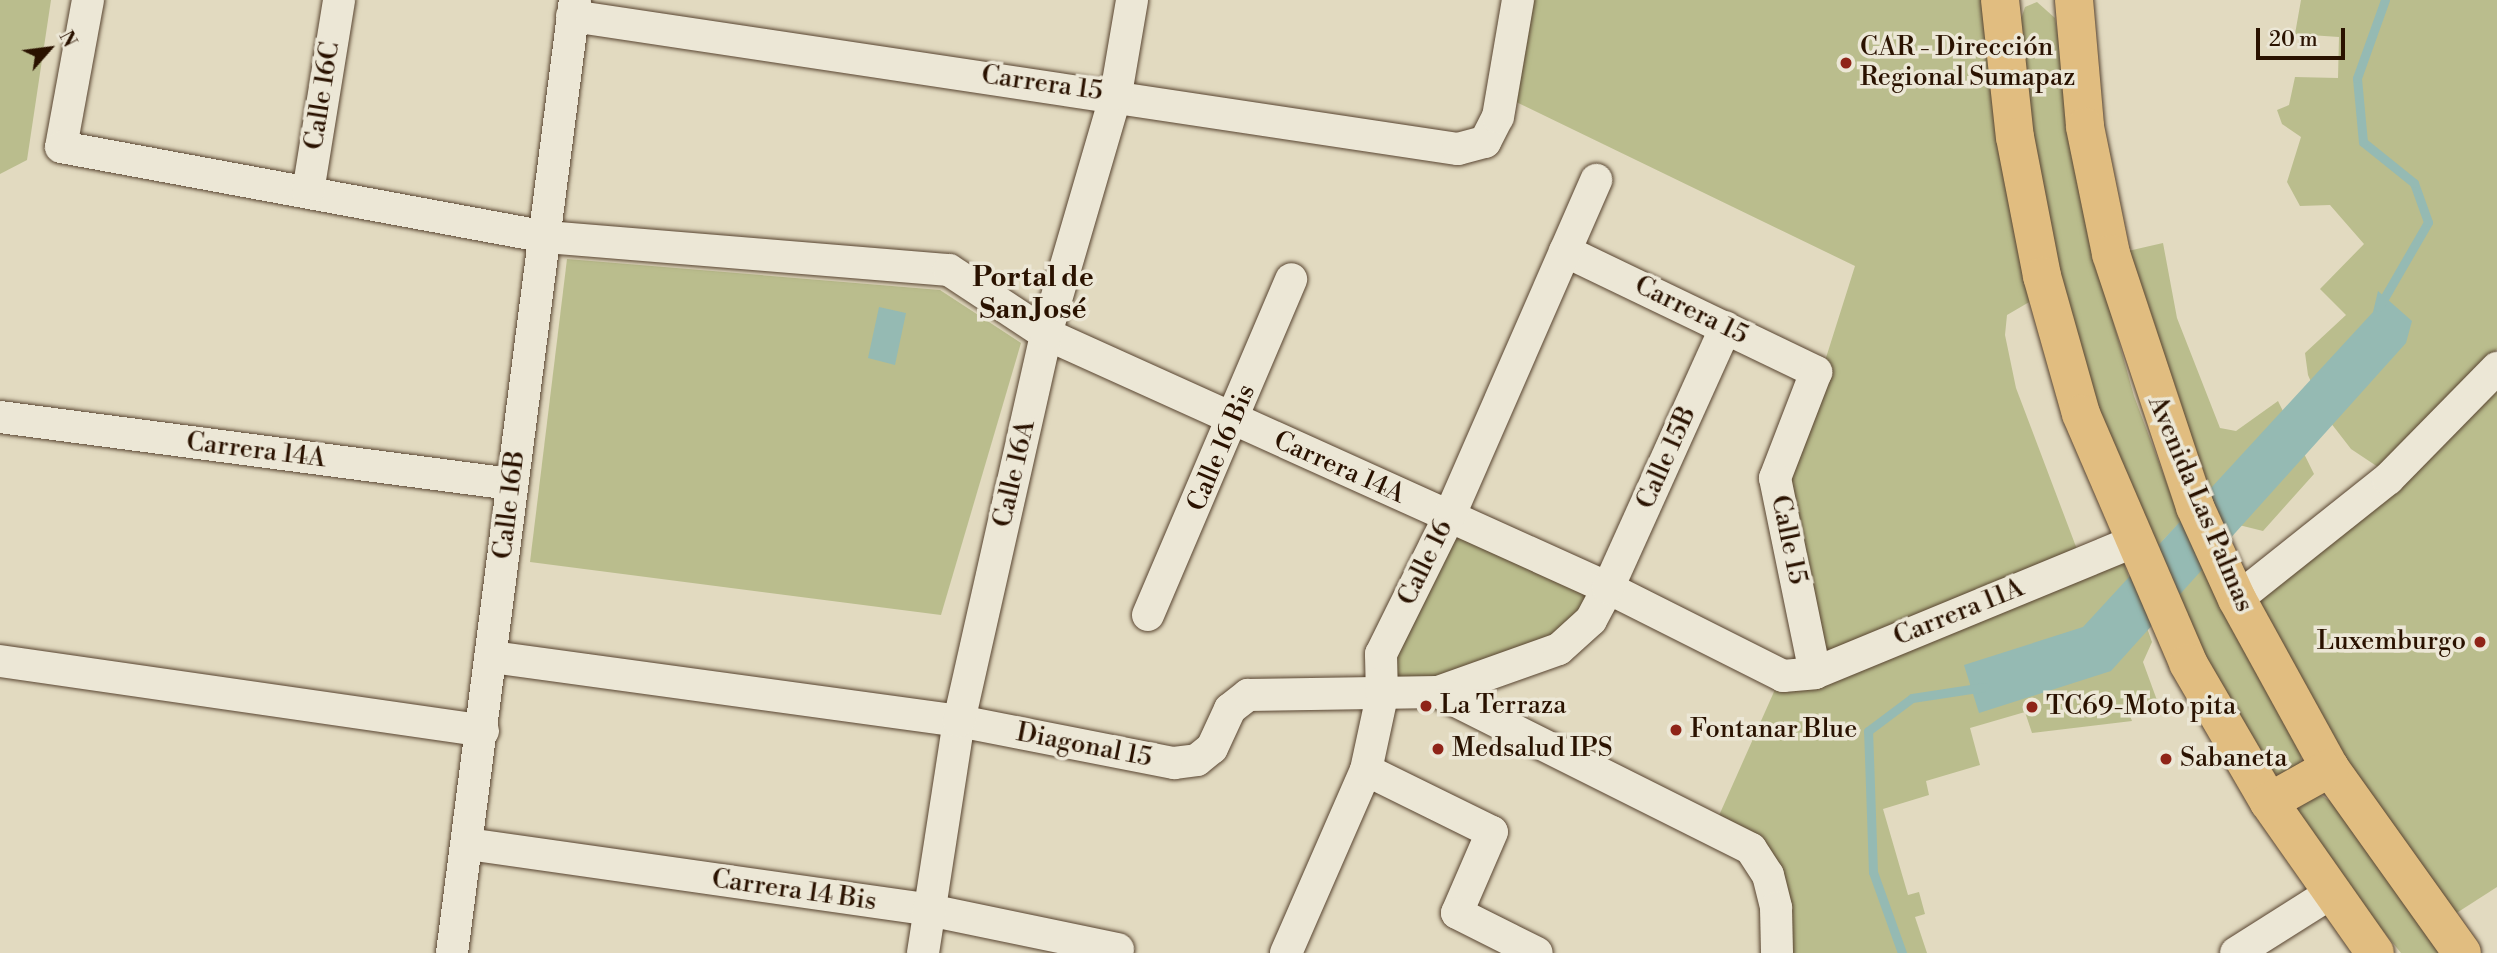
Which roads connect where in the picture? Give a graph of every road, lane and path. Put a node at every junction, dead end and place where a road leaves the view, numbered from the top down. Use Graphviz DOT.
graph roads {
  1 [pos="88,0"];
  2 [pos="338,0"];
  3 [pos="1132,0"];
  4 [pos="1518,0"];
  5 [pos="2000,0"];
  6 [pos="2074,0"];
  7 [pos="587,10"];
  8 [pos="1116,94"];
  9 [pos="1596,180"];
  10 [pos="308,192"];
  11 [pos="547,237"];
  12 [pos="1565,251"];
  13 [pos="1291,279"];
  14 [pos="1726,327"];
  15 [pos="1046,334"];
  16 [pos="2497,368"];
  17 [pos="1816,372"];
  18 [pos="0,417"];
  19 [pos="1236,422"];
  20 [pos="512,484"];
  21 [pos="1449,517"];
  22 [pos="2133,542"];
  23 [pos="1608,588"];
  24 [pos="2237,599"];
  25 [pos="1148,615"];
  26 [pos="493,657"];
  27 [pos="0,661"];
  28 [pos="1815,673"];
  29 [pos="1783,676"];
  30 [pos="1437,692"];
  31 [pos="1382,696"];
  32 [pos="959,722"];
  33 [pos="484,731"];
  34 [pos="2330,768"];
  35 [pos="1366,769"];
  36 [pos="2269,802"];
  37 [pos="468,844"];
  38 [pos="2331,893"];
  39 [pos="929,910"];
  40 [pos="1118,950"];
  41 [pos="452,953"];
  42 [pos="923,953"];
  43 [pos="1286,953"];
  44 [pos="1537,953"];
  45 [pos="1777,953"];
  46 [pos="2236,953"];
  47 [pos="2375,953"];
  48 [pos="2462,953"];
  1 -- 10 [label="street, Carrera 14A"];
  2 -- 10 [label="street, Calle 16C"];
  3 -- 8 [label="street, Calle 16A"];
  4 -- 8 [label="street, Carrera 15"];
  5 -- 22 [label="main road"];
  6 -- 24 [label="main road, Avenida Las Palmas"];
  7 -- 8 [label="street, Carrera 15"];
  7 -- 11 [label="street, Calle 16B"];
  8 -- 15 [label="street, Calle 16A"];
  9 -- 12 [label="street, Calle 16"];
  10 -- 11 [label="street, Carrera 14A"];
  11 -- 15 [label="street, Carrera 14A"];
  11 -- 20 [label="street, Calle 16B"];
  12 -- 14 [label="street, Carrera 15"];
  12 -- 21 [label="street, Calle 16"];
  13 -- 19 [label="street, Calle 16 Bis"];
  14 -- 17 [label="street, Carrera 15"];
  14 -- 23 [label="street, Calle 15B"];
  15 -- 19 [label="street, Carrera 14A"];
  15 -- 32 [label="street, Calle 16A"];
  16 -- 24 [label="street"];
  17 -- 28 [label="street, Calle 15"];
  18 -- 20 [label="street, Carrera 14A"];
  19 -- 21 [label="street, Carrera 14A"];
  19 -- 25 [label="street, Calle 16 Bis"];
  20 -- 26 [label="street, Calle 16B"];
  21 -- 23 [label="street, Carrera 14A"];
  21 -- 31 [label="street, Calle 16"];
  22 -- 28 [label="street, Carrera 11A"];
  22 -- 36 [label="main road"];
  23 -- 29 [label="street, Carrera 14A"];
  23 -- 30 [label="street, Diagonal 15"];
  24 -- 34 [label="main road, Avenida Las Palmas"];
  26 -- 32 [label="street, Diagonal 15"];
  26 -- 33 [label="street, Calle 16B"];
  27 -- 33 [label="street"];
  28 -- 29 [label="street, Carrera 11A"];
  30 -- 31 [label="street, Diagonal 15"];
  30 -- 45 [label="street"];
  31 -- 32 [label="street, Diagonal 15"];
  31 -- 35 [label="street, Calle 16"];
  32 -- 39 [label="street, Calle 16A"];
  33 -- 37 [label="street, Calle 16B"];
  34 -- 36 [label="main road"];
  34 -- 48 [label="main road, Avenida Las Palmas"];
  35 -- 43 [label="street, Calle 16"];
  35 -- 44 [label="street"];
  36 -- 38 [label="main road"];
  37 -- 39 [label="street, Carrera 14 Bis"];
  37 -- 41 [label="street, Calle 16B"];
  38 -- 46 [label="street"];
  38 -- 47 [label="main road"];
  39 -- 40 [label="street, Carrera 14 Bis"];
  39 -- 42 [label="street, Calle 16A"];
}
